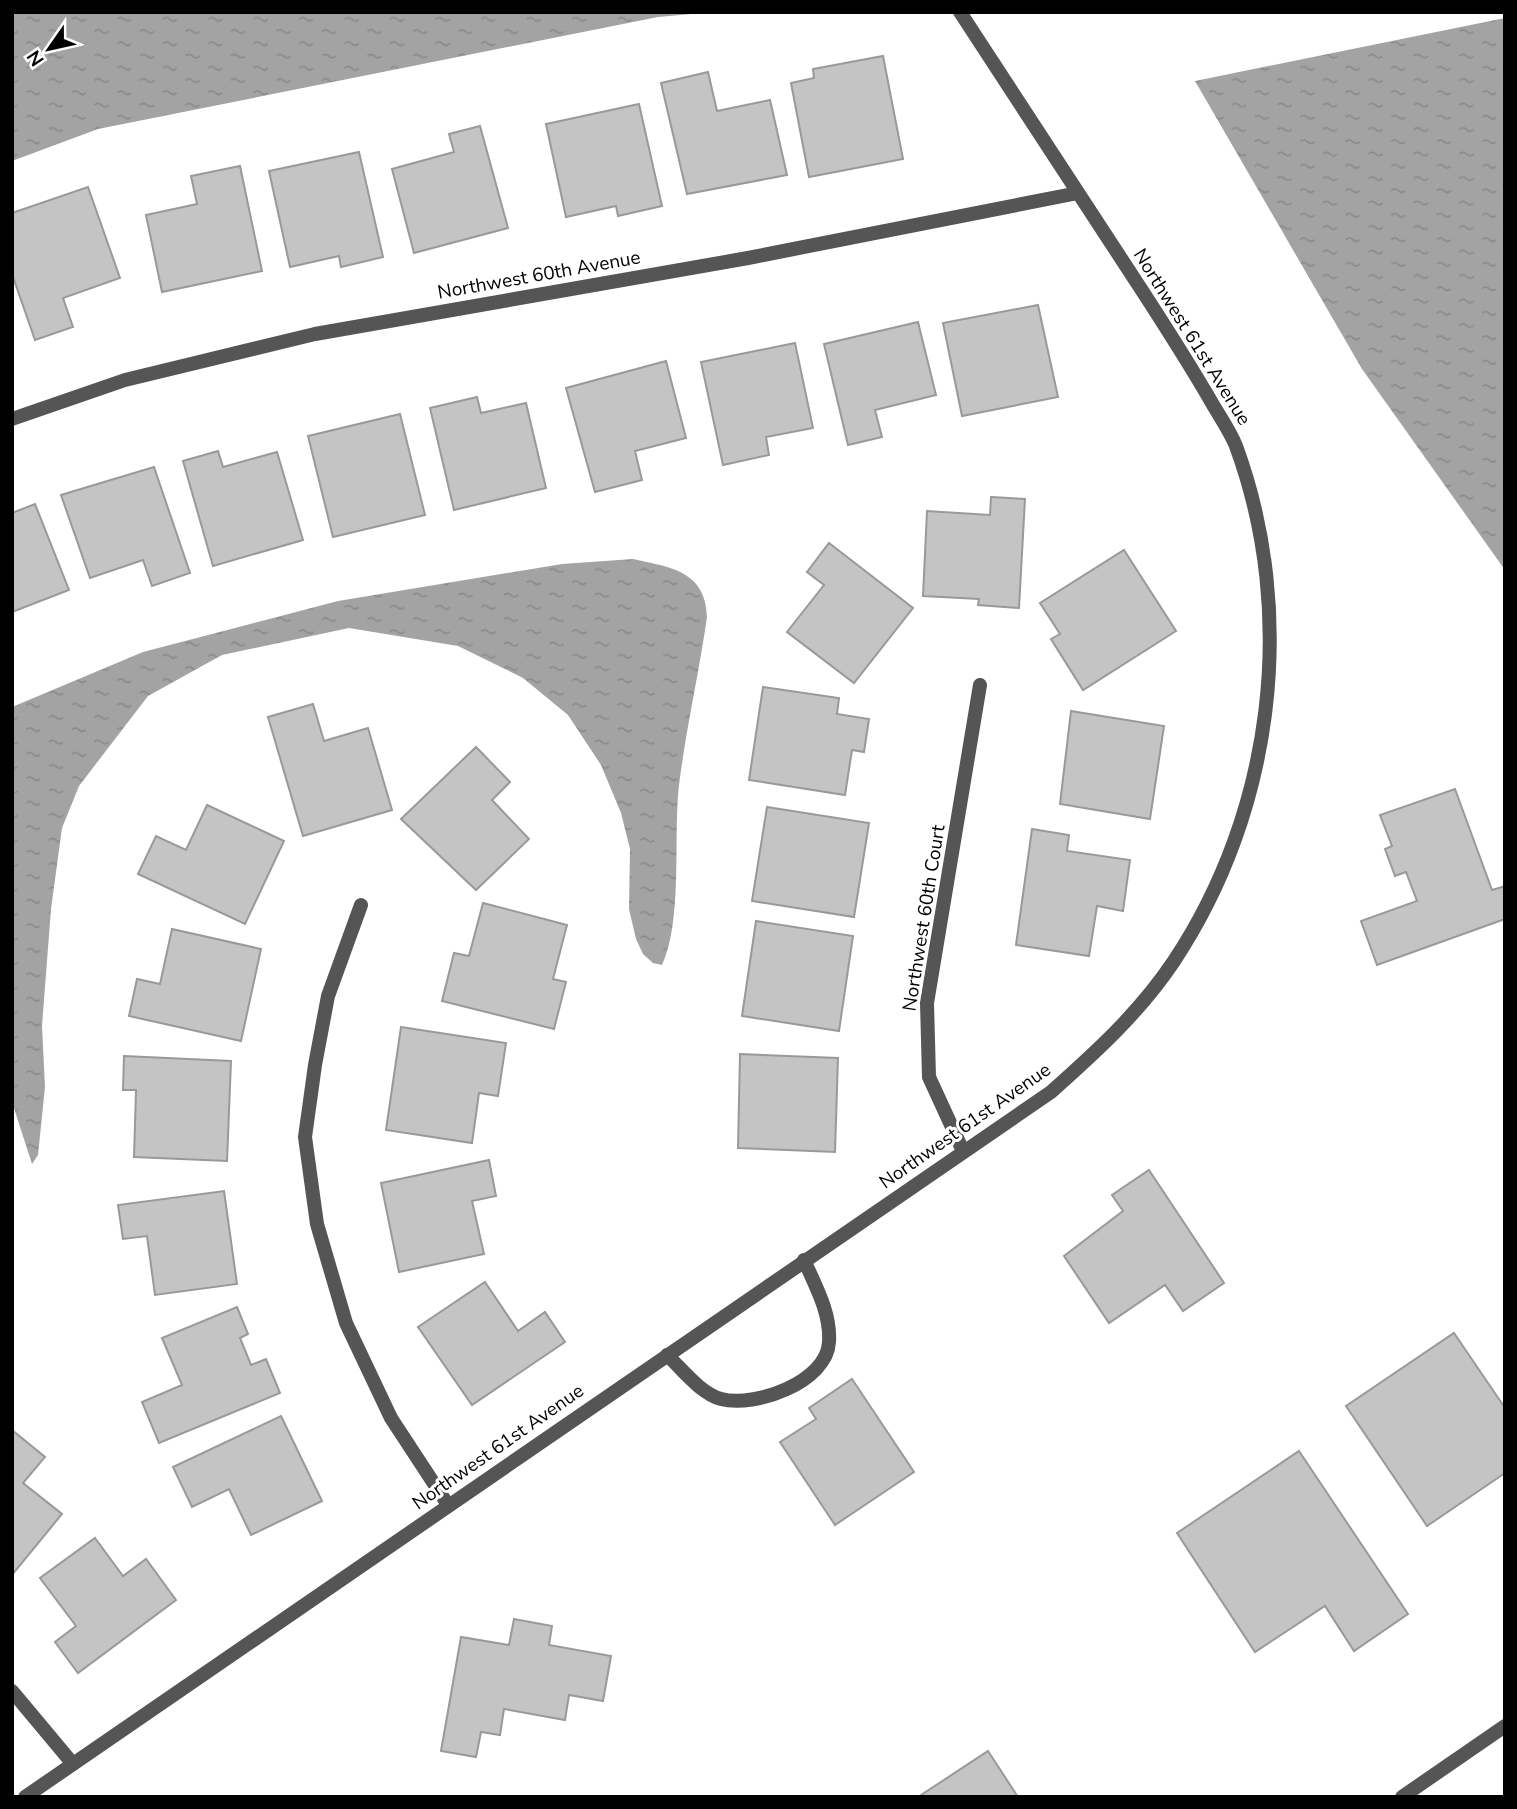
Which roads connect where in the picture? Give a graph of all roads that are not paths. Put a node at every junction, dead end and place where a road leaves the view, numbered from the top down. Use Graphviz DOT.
graph roads {
  1 [pos="960,12"];
  2 [pos="1078,192"];
  3 [pos="12,419"];
  4 [pos="980,685"];
  5 [pos="361,905"];
  6 [pos="963,1151"];
  7 [pos="804,1260"];
  8 [pos="667,1354"];
  9 [pos="448,1505"];
  10 [pos="12,1691"];
  11 [pos="1505,1726"];
  12 [pos="73,1764"];
  13 [pos="25,1797"];
  14 [pos="1402,1797"];
  1 -- 2 [label="street, Northwest 61st Avenue"];
  2 -- 3 [label="street, Northwest 60th Avenue"];
  2 -- 6 [label="street, Northwest 61st Avenue"];
  4 -- 6 [label="street, Northwest 60th Court"];
  5 -- 9 [label="street"];
  6 -- 7 [label="street, Northwest 61st Avenue"];
  7 -- 8 [label="street, Northwest 61st Avenue"];
  7 -- 8 [label="street"];
  8 -- 9 [label="street, Northwest 61st Avenue"];
  9 -- 12 [label="street, Northwest 61st Avenue"];
  10 -- 12 [label="street"];
  11 -- 14 [label="street"];
  12 -- 13 [label="street, Northwest 61st Avenue"];
}
